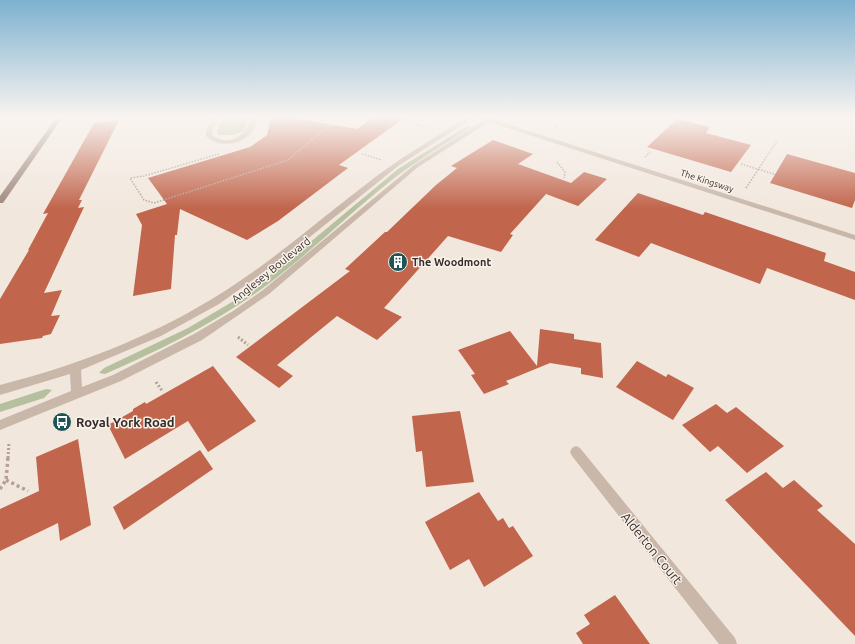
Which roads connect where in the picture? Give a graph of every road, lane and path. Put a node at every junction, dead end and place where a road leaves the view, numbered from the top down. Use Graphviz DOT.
graph roads {
  1 [pos="38,148"];
  2 [pos="302,148"];
  3 [pos="422,148"];
  4 [pos="442,148"];
  5 [pos="578,148"];
  6 [pos="772,148"];
  7 [pos="651,151"];
  8 [pos="223,153"];
  9 [pos="362,154"];
  10 [pos="645,157"];
  11 [pos="382,160"];
  12 [pos="557,162"];
  13 [pos="741,164"];
  14 [pos="758,170"];
  15 [pos="774,174"];
  16 [pos="564,178"];
  17 [pos="746,188"];
  18 [pos="0,201"];
  19 [pos="855,238"];
  20 [pos="238,337"];
  21 [pos="248,345"];
  22 [pos="75,367"];
  23 [pos="156,382"];
  24 [pos="0,390"];
  25 [pos="163,392"];
  26 [pos="77,395"];
  27 [pos="0,425"];
  28 [pos="9,442"];
  29 [pos="576,452"];
  30 [pos="6,480"];
  31 [pos="0,489"];
  32 [pos="28,491"];
  33 [pos="729,644"];
  1 -- 18 [label="main road"];
  2 -- 8 [label="path"];
  3 -- 22 [label="street, Anglesey Boulevard"];
  4 -- 26 [label="street, Anglesey Boulevard"];
  5 -- 19 [label="street, The Kingsway"];
  6 -- 14 [label="path"];
  7 -- 10 [label="path"];
  9 -- 11 [label="path"];
  12 -- 16 [label="path"];
  13 -- 14 [label="path"];
  14 -- 15 [label="path"];
  14 -- 17 [label="path"];
  20 -- 21 [label="path"];
  22 -- 24 [label="street, Anglesey Boulevard"];
  22 -- 26 [label="street"];
  23 -- 25 [label="path"];
  26 -- 27 [label="street, Anglesey Boulevard"];
  28 -- 30 [label="path"];
  29 -- 33 [label="street, Alderton Court"];
  30 -- 31 [label="path"];
  30 -- 32 [label="path"];
}
